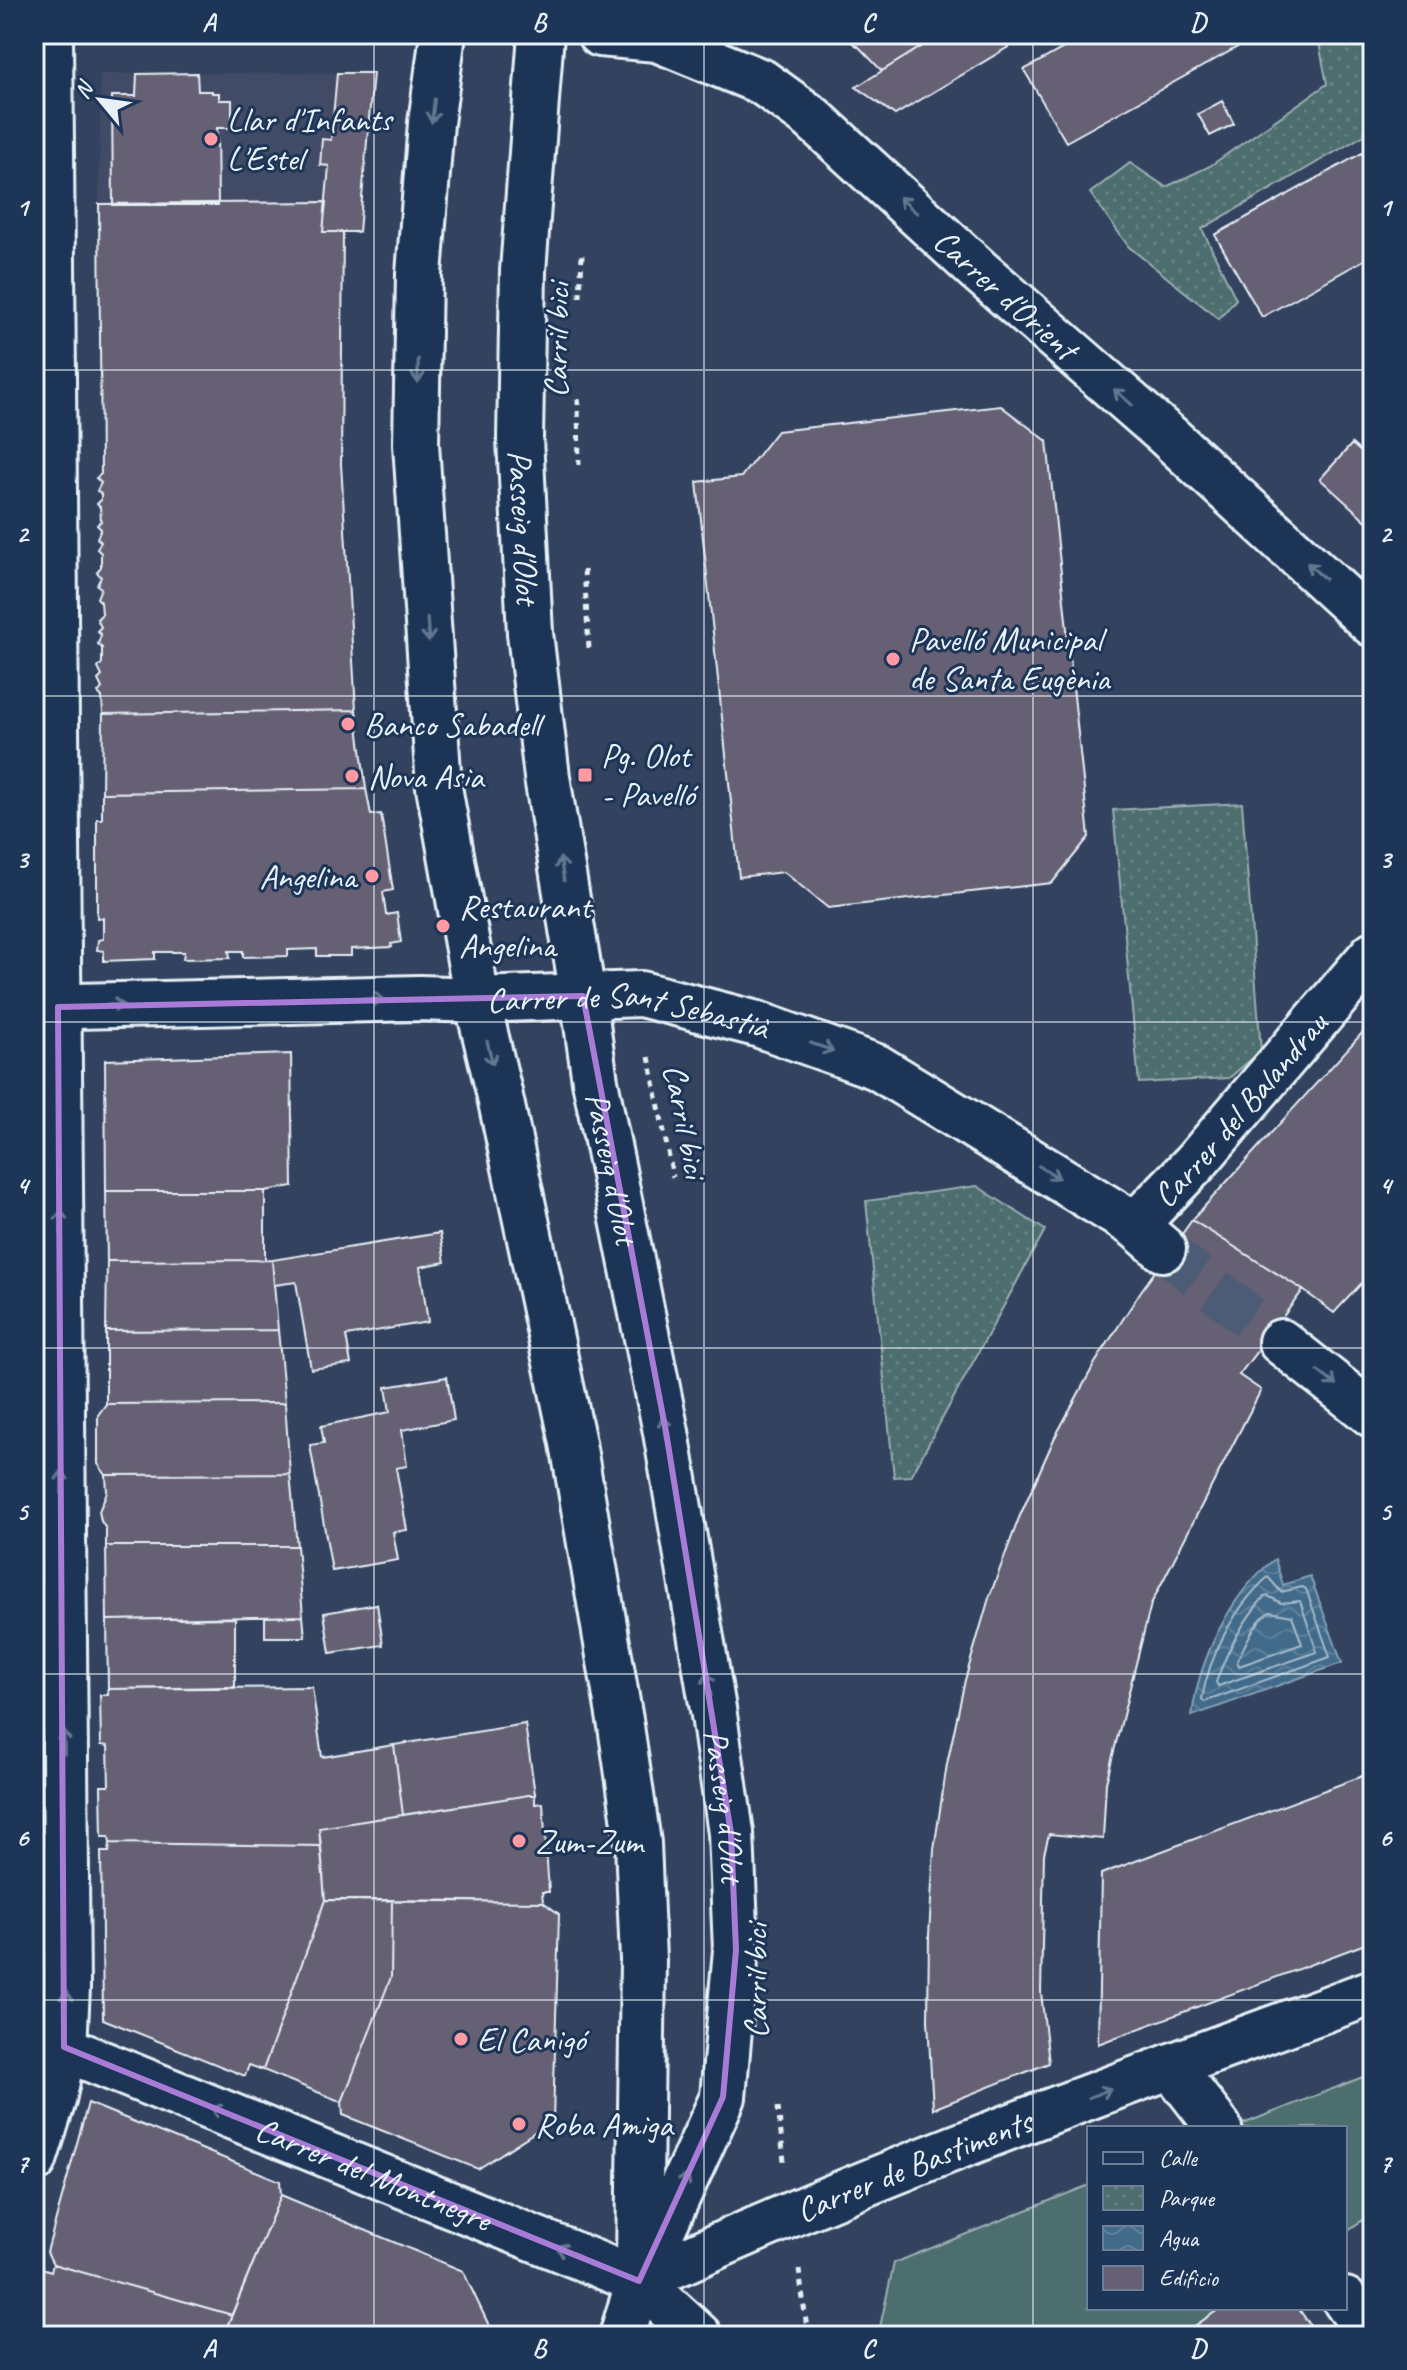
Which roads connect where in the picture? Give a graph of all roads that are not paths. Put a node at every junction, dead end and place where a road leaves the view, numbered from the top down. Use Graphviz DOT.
graph roads {
  1 [pos="50,34"];
  2 [pos="443,34"];
  3 [pos="541,34"];
  4 [pos="600,34"];
  5 [pos="1373,624"];
  6 [pos="1373,954"];
  7 [pos="583,996"];
  8 [pos="477,1000"];
  9 [pos="46,1007"];
  10 [pos="1149,1237"];
  11 [pos="1281,1342"];
  12 [pos="1373,1415"];
  13 [pos="1373,1992"];
  14 [pos="49,2042"];
  15 [pos="1171,2066"];
  16 [pos="1217,2126"];
  17 [pos="34,2160"];
  18 [pos="639,2281"];
  19 [pos="1347,2303"];
  20 [pos="622,2336"];
  21 [pos="699,2336"];
  22 [pos="1371,2336"];
  1 -- 9 [label="street"];
  2 -- 8 [label="street, Passeig d'Olot, one-way"];
  7 -- 3 [label="street, Passeig d'Olot, one-way"];
  5 -- 4 [label="street, Carrer d'Orient, one-way"];
  6 -- 10 [label="street, Carrer del Balandrau"];
  7 -- 8 [label="street, Carrer de Sant Sebastià"];
  7 -- 10 [label="street, Carrer de Sant Sebastià, one-way"];
  18 -- 7 [label="street, Passeig d'Olot, one-way"];
  9 -- 8 [label="street, Carrer de Sant Sebastià, one-way"];
  8 -- 18 [label="street, Passeig d'Olot, one-way"];
  14 -- 9 [label="street, one-way"];
  11 -- 12 [label="street, one-way"];
  13 -- 15 [label="street, Carrer de Bastiments"];
  14 -- 17 [label="street"];
  18 -- 14 [label="street, Carrer del Montnegre, one-way"];
  15 -- 16 [label="street"];
  18 -- 15 [label="street, Carrer de Bastiments, one-way"];
  18 -- 20 [label="street, Passeig d'Olot"];
  18 -- 21 [label="street, Carrer del Montnegre"];
  19 -- 22 [label="street"];
}
